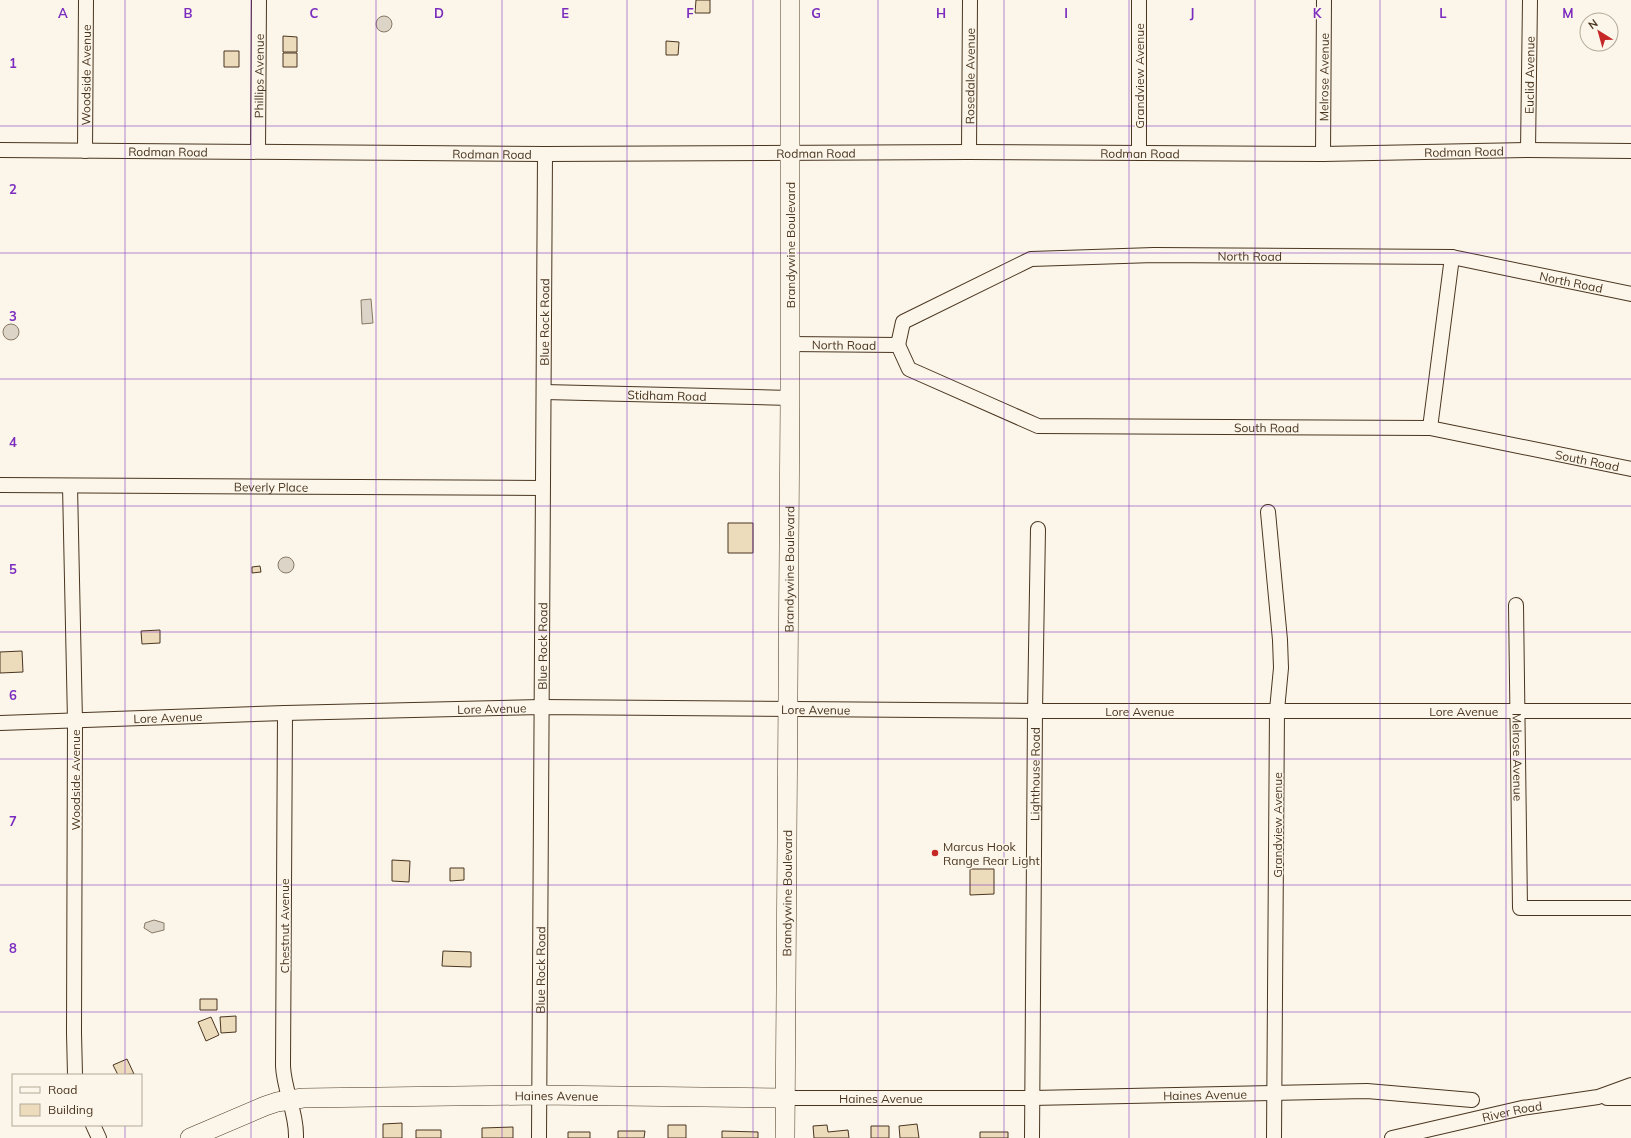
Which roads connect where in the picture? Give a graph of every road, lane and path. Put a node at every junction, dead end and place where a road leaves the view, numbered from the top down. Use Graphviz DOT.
graph roads {
  1 [pos="86,0"];
  2 [pos="259,0"];
  3 [pos="790,0"];
  4 [pos="970,0"];
  5 [pos="1139,0"];
  6 [pos="1324,0"];
  7 [pos="1530,0"];
  8 [pos="0,150"];
  9 [pos="85,150"];
  10 [pos="1528,150"];
  11 [pos="258,151"];
  12 [pos="1631,151"];
  13 [pos="969,152"];
  14 [pos="1139,152"];
  15 [pos="545,154"];
  16 [pos="790,154"];
  17 [pos="1323,154"];
  18 [pos="1452,257"];
  19 [pos="1631,294"];
  20 [pos="790,344"];
  21 [pos="898,345"];
  22 [pos="544,392"];
  23 [pos="790,398"];
  24 [pos="1430,428"];
  25 [pos="1631,469"];
  26 [pos="0,485"];
  27 [pos="70,486"];
  28 [pos="542,488"];
  29 [pos="1268,512"];
  30 [pos="1038,530"];
  31 [pos="1516,605"];
  32 [pos="541,707"];
  33 [pos="787,709"];
  34 [pos="1278,710"];
  35 [pos="1035,711"];
  36 [pos="1517,711"];
  37 [pos="1631,711"];
  38 [pos="285,712"];
  39 [pos="75,720"];
  40 [pos="0,723"];
  41 [pos="1631,908"];
  42 [pos="76,1074"];
  43 [pos="1631,1085"];
  44 [pos="1274,1093"];
  45 [pos="539,1095"];
  46 [pos="1598,1097"];
  47 [pos="786,1098"];
  48 [pos="1032,1098"];
  49 [pos="1631,1098"];
  50 [pos="290,1100"];
  51 [pos="1472,1100"];
  52 [pos="93,1126"];
  53 [pos="99,1138"];
  54 [pos="190,1138"];
  55 [pos="296,1138"];
  56 [pos="539,1138"];
  57 [pos="785,1138"];
  58 [pos="1032,1138"];
  59 [pos="1274,1138"];
  60 [pos="1392,1138"];
  1 -- 9 [label="street, Woodside Avenue"];
  2 -- 11 [label="street, Phillips Avenue"];
  3 -- 16 [label="street, Brandywine Boulevard"];
  4 -- 13 [label="street, Rosedale Avenue"];
  5 -- 14 [label="street, Grandview Avenue"];
  6 -- 17 [label="street, Melrose Avenue"];
  7 -- 10 [label="street, Euclid Avenue"];
  8 -- 9 [label="street, Rodman Road"];
  9 -- 11 [label="street, Rodman Road"];
  10 -- 12 [label="street, Rodman Road"];
  10 -- 17 [label="street, Rodman Road"];
  11 -- 15 [label="street, Rodman Road"];
  13 -- 14 [label="street, Rodman Road"];
  13 -- 16 [label="street, Rodman Road"];
  14 -- 17 [label="street, Rodman Road"];
  15 -- 16 [label="street, Rodman Road"];
  15 -- 22 [label="street, Blue Rock Road"];
  16 -- 20 [label="street, Brandywine Boulevard"];
  18 -- 19 [label="street, North Road"];
  18 -- 21 [label="street, North Road"];
  18 -- 24 [label="street"];
  20 -- 21 [label="street, North Road"];
  20 -- 23 [label="street, Brandywine Boulevard"];
  21 -- 24 [label="street, South Road"];
  22 -- 23 [label="street, Stidham Road"];
  22 -- 28 [label="street, Blue Rock Road"];
  23 -- 33 [label="street, Brandywine Boulevard"];
  24 -- 25 [label="street, South Road"];
  26 -- 27 [label="street, Beverly Place"];
  27 -- 28 [label="street, Beverly Place"];
  27 -- 39 [label="street, Woodside Avenue"];
  28 -- 32 [label="street, Blue Rock Road"];
  29 -- 34 [label="street, Grandview Avenue"];
  30 -- 35 [label="street, Lighthouse Road"];
  31 -- 36 [label="street, Melrose Avenue"];
  32 -- 33 [label="street, Lore Avenue"];
  32 -- 38 [label="street, Lore Avenue"];
  32 -- 45 [label="street, Blue Rock Road"];
  33 -- 35 [label="street, Lore Avenue"];
  33 -- 47 [label="street, Brandywine Boulevard"];
  34 -- 35 [label="street, Lore Avenue"];
  34 -- 36 [label="street, Lore Avenue"];
  34 -- 44 [label="street, Grandview Avenue"];
  35 -- 48 [label="street, Lighthouse Road"];
  36 -- 37 [label="street, Lore Avenue"];
  36 -- 41 [label="street, Melrose Avenue"];
  38 -- 39 [label="street, Lore Avenue"];
  38 -- 50 [label="street, Chestnut Avenue"];
  39 -- 40 [label="street, Lore Avenue"];
  39 -- 42 [label="street, Woodside Avenue"];
  43 -- 46 [label="street, River Road"];
  44 -- 48 [label="street, Haines Avenue"];
  44 -- 51 [label="street, Haines Avenue"];
  44 -- 59 [label="street, Grandview Avenue"];
  45 -- 47 [label="street, Haines Avenue"];
  45 -- 50 [label="street, Haines Avenue"];
  45 -- 56 [label="street, Blue Rock Road"];
  46 -- 49 [label="street"];
  46 -- 60 [label="street, River Road"];
  47 -- 48 [label="street, Haines Avenue"];
  47 -- 57 [label="street, Brandywine Boulevard"];
  48 -- 58 [label="street, Lighthouse Road"];
  50 -- 54 [label="street, Haines Avenue"];
  50 -- 55 [label="street, Chestnut Avenue"];
  52 -- 53 [label="street"];
}
